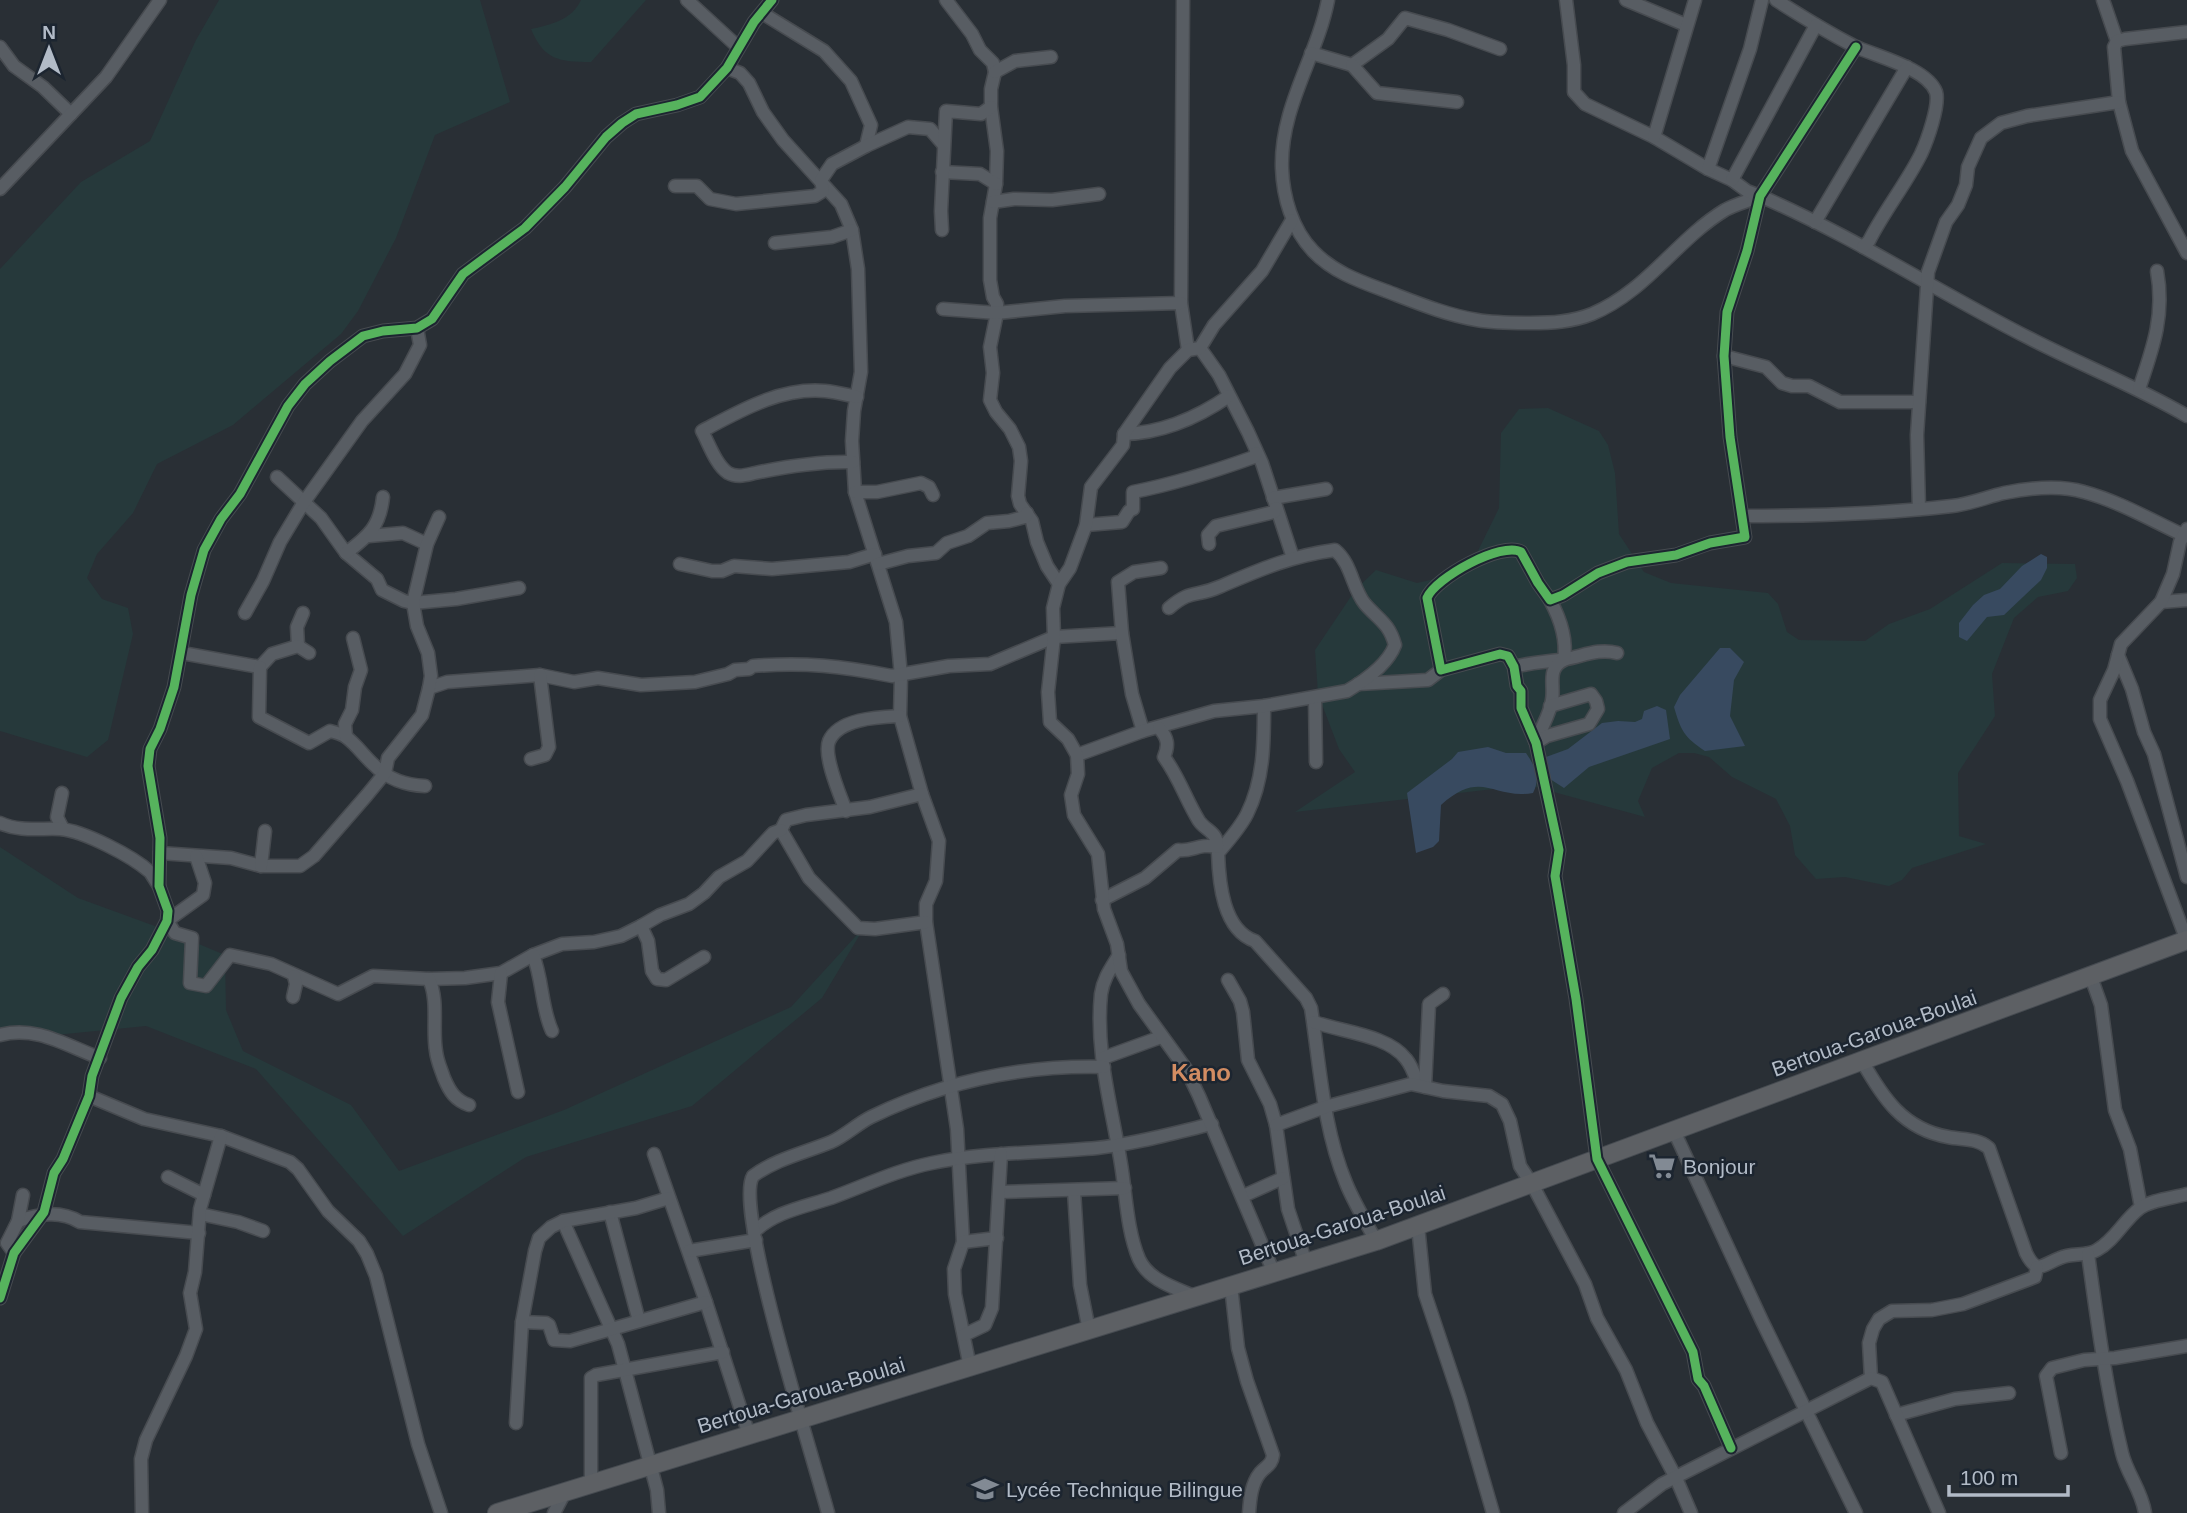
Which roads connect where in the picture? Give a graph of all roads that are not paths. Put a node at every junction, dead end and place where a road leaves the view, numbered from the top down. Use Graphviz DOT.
graph roads {
  1 [pos="160,0"];
  2 [pos="687,0"];
  3 [pos="772,0"];
  4 [pos="946,0"];
  5 [pos="1183,0"];
  6 [pos="1328,0"];
  7 [pos="1566,0"];
  8 [pos="1626,0"];
  9 [pos="1695,0"];
  10 [pos="1762,0"];
  11 [pos="1776,0"];
  12 [pos="2103,0"];
  13 [pos="762,13"];
  14 [pos="1686,25"];
  15 [pos="1816,25"];
  16 [pos="2187,33"];
  17 [pos="2117,41"];
  18 [pos="0,47"];
  19 [pos="738,47"];
  20 [pos="1856,47"];
  21 [pos="1500,49"];
  22 [pos="1311,53"];
  23 [pos="1051,57"];
  24 [pos="1352,65"];
  25 [pos="1907,67"];
  26 [pos="727,68"];
  27 [pos="995,72"];
  28 [pos="1457,102"];
  29 [pos="2119,102"];
  30 [pos="991,107"];
  31 [pos="71,114"];
  32 [pos="1654,137"];
  33 [pos="943,144"];
  34 [pos="866,146"];
  35 [pos="1708,169"];
  36 [pos="942,172"];
  37 [pos="821,180"];
  38 [pos="1732,180"];
  39 [pos="996,184"];
  40 [pos="675,186"];
  41 [pos="0,190"];
  42 [pos="1098,194"];
  43 [pos="1760,196"];
  44 [pos="993,202"];
  45 [pos="1292,220"];
  46 [pos="1815,222"];
  47 [pos="852,230"];
  48 [pos="942,230"];
  49 [pos="775,243"];
  50 [pos="1863,247"];
  51 [pos="2187,253"];
  52 [pos="2157,271"];
  53 [pos="1928,283"];
  54 [pos="1181,303"];
  55 [pos="943,309"];
  56 [pos="998,313"];
  57 [pos="417,328"];
  58 [pos="1194,349"];
  59 [pos="1724,355"];
  60 [pos="2138,389"];
  61 [pos="1229,396"];
  62 [pos="857,397"];
  63 [pos="1919,402"];
  64 [pos="2187,416"];
  65 [pos="1124,434"];
  66 [pos="1256,453"];
  67 [pos="853,462"];
  68 [pos="277,477"];
  69 [pos="1326,489"];
  70 [pos="855,492"];
  71 [pos="933,495"];
  72 [pos="383,497"];
  73 [pos="304,502"];
  74 [pos="1274,503"];
  75 [pos="1919,509"];
  76 [pos="1027,513"];
  77 [pos="1743,516"];
  78 [pos="439,517"];
  79 [pos="1086,525"];
  80 [pos="2185,532"];
  81 [pos="369,536"];
  82 [pos="427,544"];
  83 [pos="1209,544"];
  84 [pos="1349,548"];
  85 [pos="1335,550"];
  86 [pos="346,553"];
  87 [pos="1293,558"];
  88 [pos="876,559"];
  89 [pos="680,564"];
  90 [pos="1161,568"];
  91 [pos="1059,584"];
  92 [pos="519,588"];
  93 [pos="1550,600"];
  94 [pos="2187,600"];
  95 [pos="2161,602"];
  96 [pos="412,603"];
  97 [pos="1169,608"];
  98 [pos="245,613"];
  99 [pos="303,613"];
  100 [pos="1122,633"];
  101 [pos="1054,637"];
  102 [pos="354,638"];
  103 [pos="182,653"];
  104 [pos="1617,653"];
  105 [pos="2118,654"];
  106 [pos="1564,660"];
  107 [pos="260,667"];
  108 [pos="1514,667"];
  109 [pos="1441,670"];
  110 [pos="540,675"];
  111 [pos="901,676"];
  112 [pos="1358,684"];
  113 [pos="429,688"];
  114 [pos="1315,698"];
  115 [pos="1264,706"];
  116 [pos="1550,706"];
  117 [pos="900,716"];
  118 [pos="1159,728"];
  119 [pos="1143,731"];
  120 [pos="346,737"];
  121 [pos="1536,743"];
  122 [pos="1077,755"];
  123 [pos="531,759"];
  124 [pos="1316,762"];
  125 [pos="385,773"];
  126 [pos="425,786"];
  127 [pos="62,793"];
  128 [pos="922,794"];
  129 [pos="845,811"];
  130 [pos="0,823"];
  131 [pos="63,829"];
  132 [pos="781,830"];
  133 [pos="265,831"];
  134 [pos="160,853"];
  135 [pos="196,856"];
  136 [pos="261,866"];
  137 [pos="2187,877"];
  138 [pos="159,886"];
  139 [pos="1102,900"];
  140 [pos="167,921"];
  141 [pos="926,922"];
  142 [pos="641,926"];
  143 [pos="2187,941"];
  144 [pos="533,955"];
  145 [pos="1119,956"];
  146 [pos="704,957"];
  147 [pos="501,972"];
  148 [pos="294,976"];
  149 [pos="2091,977"];
  150 [pos="429,979"];
  151 [pos="1228,980"];
  152 [pos="1443,994"];
  153 [pos="293,997"];
  154 [pos="1314,1022"];
  155 [pos="552,1031"];
  156 [pos="0,1035"];
  157 [pos="1161,1037"];
  158 [pos="100,1058"];
  159 [pos="1862,1061"];
  160 [pos="1103,1062"];
  161 [pos="952,1085"];
  162 [pos="1422,1085"];
  163 [pos="518,1092"];
  164 [pos="89,1096"];
  165 [pos="470,1105"];
  166 [pos="1325,1107"];
  167 [pos="1212,1124"];
  168 [pos="1276,1125"];
  169 [pos="1674,1131"];
  170 [pos="221,1136"];
  171 [pos="1118,1145"];
  172 [pos="653,1154"];
  173 [pos="1001,1154"];
  174 [pos="958,1158"];
  175 [pos="1597,1159"];
  176 [pos="168,1177"];
  177 [pos="1283,1178"];
  178 [pos="1532,1184"];
  179 [pos="1125,1188"];
  180 [pos="1074,1191"];
  181 [pos="1000,1192"];
  182 [pos="2187,1194"];
  183 [pos="23,1195"];
  184 [pos="204,1195"];
  185 [pos="1242,1196"];
  186 [pos="668,1198"];
  187 [pos="2141,1207"];
  188 [pos="44,1212"];
  189 [pos="610,1212"];
  190 [pos="200,1214"];
  191 [pos="18,1221"];
  192 [pos="563,1221"];
  193 [pos="1418,1226"];
  194 [pos="263,1231"];
  195 [pos="199,1233"];
  196 [pos="755,1236"];
  197 [pos="997,1238"];
  198 [pos="1376,1241"];
  199 [pos="963,1242"];
  200 [pos="689,1251"];
  201 [pos="13,1253"];
  202 [pos="2088,1254"];
  203 [pos="1306,1263"];
  204 [pos="2037,1267"];
  205 [pos="1274,1273"];
  206 [pos="1231,1286"];
  207 [pos="1196,1297"];
  208 [pos="0,1298"];
  209 [pos="706,1302"];
  210 [pos="639,1321"];
  211 [pos="522,1322"];
  212 [pos="611,1329"];
  213 [pos="1089,1330"];
  214 [pos="964,1335"];
  215 [pos="2187,1346"];
  216 [pos="723,1352"];
  217 [pos="2103,1357"];
  218 [pos="970,1367"];
  219 [pos="627,1371"];
  220 [pos="1871,1378"];
  221 [pos="2009,1393"];
  222 [pos="1806,1410"];
  223 [pos="1896,1415"];
  224 [pos="801,1419"];
  225 [pos="516,1423"];
  226 [pos="749,1435"];
  227 [pos="1731,1448"];
  228 [pos="2061,1453"];
  229 [pos="651,1465"];
  230 [pos="1676,1478"];
  231 [pos="591,1484"];
  232 [pos="565,1492"];
  233 [pos="142,1513"];
  234 [pos="441,1513"];
  235 [pos="497,1513"];
  236 [pos="554,1513"];
  237 [pos="659,1513"];
  238 [pos="828,1513"];
  239 [pos="1249,1513"];
  240 [pos="1493,1513"];
  241 [pos="1624,1513"];
  242 [pos="1691,1513"];
  243 [pos="1856,1513"];
  244 [pos="1939,1513"];
  245 [pos="2146,1513"];
  1 -- 31 [label="street"];
  2 -- 19 [label="street"];
  3 -- 13 [label="street"];
  4 -- 27 [label="street"];
  5 -- 54 [label="street"];
  6 -- 22 [label="street"];
  7 -- 32 [label="street"];
  8 -- 14 [label="street"];
  9 -- 14 [label="street"];
  10 -- 35 [label="street"];
  11 -- 15 [label="street"];
  12 -- 17 [label="street"];
  13 -- 19 [label="street"];
  13 -- 34 [label="street"];
  14 -- 32 [label="street"];
  15 -- 20 [label="street"];
  15 -- 38 [label="street"];
  16 -- 17 [label="street"];
  17 -- 29 [label="street"];
  18 -- 31 [label="street"];
  19 -- 26 [label="street"];
  20 -- 25 [label="street"];
  20 -- 43 [label="street"];
  21 -- 24 [label="street"];
  22 -- 24 [label="street"];
  22 -- 45 [label="street"];
  23 -- 27 [label="street"];
  24 -- 28 [label="street"];
  25 -- 46 [label="street"];
  25 -- 50 [label="street"];
  26 -- 37 [label="street"];
  26 -- 57 [label="street"];
  27 -- 30 [label="street"];
  29 -- 51 [label="street"];
  29 -- 53 [label="street"];
  30 -- 33 [label="street"];
  30 -- 39 [label="street"];
  31 -- 41 [label="street"];
  32 -- 35 [label="street"];
  33 -- 34 [label="street"];
  33 -- 36 [label="street"];
  34 -- 37 [label="street"];
  35 -- 38 [label="street"];
  36 -- 39 [label="street"];
  36 -- 48 [label="street"];
  37 -- 40 [label="street"];
  37 -- 47 [label="street"];
  38 -- 43 [label="street"];
  39 -- 44 [label="street"];
  42 -- 44 [label="street"];
  43 -- 45 [label="street"];
  43 -- 46 [label="street"];
  43 -- 59 [label="street"];
  44 -- 56 [label="street"];
  45 -- 58 [label="street"];
  46 -- 50 [label="street"];
  47 -- 49 [label="street"];
  47 -- 62 [label="street"];
  50 -- 53 [label="street"];
  52 -- 60 [label="street"];
  53 -- 60 [label="street"];
  53 -- 63 [label="street"];
  54 -- 56 [label="street"];
  54 -- 58 [label="street"];
  55 -- 56 [label="street"];
  56 -- 76 [label="street"];
  57 -- 73 [label="street"];
  57 -- 103 [label="street"];
  58 -- 61 [label="street"];
  58 -- 65 [label="street"];
  59 -- 63 [label="street"];
  59 -- 77 [label="street"];
  60 -- 64 [label="street"];
  61 -- 65 [label="street"];
  61 -- 66 [label="street"];
  62 -- 67 [label="street"];
  62 -- 67 [label="street"];
  63 -- 75 [label="street"];
  65 -- 79 [label="street"];
  66 -- 74 [label="street"];
  66 -- 79 [label="street"];
  67 -- 70 [label="street"];
  68 -- 73 [label="street"];
  69 -- 74 [label="street"];
  70 -- 71 [label="street"];
  70 -- 88 [label="street"];
  72 -- 81 [label="street"];
  73 -- 86 [label="street"];
  73 -- 98 [label="street"];
  74 -- 83 [label="street"];
  74 -- 87 [label="street"];
  75 -- 77 [label="street"];
  75 -- 80 [label="street"];
  76 -- 88 [label="street"];
  76 -- 91 [label="street"];
  77 -- 93 [label="street"];
  78 -- 82 [label="street"];
  79 -- 91 [label="street"];
  80 -- 95 [label="street"];
  81 -- 82 [label="street"];
  81 -- 86 [label="street"];
  82 -- 96 [label="street"];
  84 -- 85 [label="street"];
  85 -- 87 [label="street"];
  85 -- 112 [label="street"];
  86 -- 96 [label="street"];
  87 -- 97 [label="street"];
  88 -- 89 [label="street"];
  88 -- 111 [label="street"];
  90 -- 100 [label="street"];
  91 -- 101 [label="street"];
  92 -- 96 [label="street"];
  93 -- 106 [label="street"];
  93 -- 109 [label="street"];
  94 -- 95 [label="street"];
  95 -- 105 [label="street"];
  96 -- 113 [label="street"];
  99 -- 107 [label="street"];
  100 -- 101 [label="street"];
  100 -- 119 [label="street"];
  101 -- 111 [label="street"];
  101 -- 122 [label="street"];
  102 -- 120 [label="street"];
  103 -- 107 [label="street"];
  103 -- 134 [label="street"];
  104 -- 106 [label="street"];
  105 -- 137 [label="street"];
  105 -- 143 [label="street"];
  106 -- 108 [label="street"];
  106 -- 116 [label="street"];
  107 -- 120 [label="street"];
  108 -- 109 [label="street"];
  108 -- 121 [label="street"];
  109 -- 112 [label="street"];
  110 -- 111 [label="street"];
  110 -- 113 [label="street"];
  110 -- 123 [label="street"];
  111 -- 117 [label="street"];
  112 -- 114 [label="street"];
  113 -- 125 [label="street"];
  114 -- 115 [label="street"];
  114 -- 124 [label="street"];
  115 -- 118 [label="street"];
  115 -- 154 [label="street"];
  116 -- 121 [label="street"];
  116 -- 121 [label="street"];
  117 -- 128 [label="street"];
  117 -- 129 [label="street"];
  118 -- 119 [label="street"];
  118 -- 139 [label="street"];
  119 -- 122 [label="street"];
  120 -- 125 [label="street"];
  121 -- 175 [label="street"];
  122 -- 139 [label="street"];
  125 -- 126 [label="street"];
  125 -- 136 [label="street"];
  127 -- 131 [label="street"];
  128 -- 129 [label="street"];
  128 -- 141 [label="street"];
  129 -- 132 [label="street"];
  130 -- 131 [label="street"];
  131 -- 138 [label="street"];
  132 -- 141 [label="street"];
  132 -- 142 [label="street"];
  133 -- 136 [label="street"];
  134 -- 135 [label="street"];
  134 -- 138 [label="street"];
  135 -- 136 [label="street"];
  135 -- 140 [label="street"];
  138 -- 140 [label="street"];
  139 -- 145 [label="street"];
  140 -- 148 [label="street"];
  140 -- 158 [label="street"];
  141 -- 161 [label="street"];
  142 -- 144 [label="street"];
  142 -- 146 [label="street"];
  143 -- 149 [label="highway, Bertoua-Garoua-Boulai"];
  144 -- 147 [label="street"];
  144 -- 155 [label="street"];
  145 -- 157 [label="street"];
  145 -- 160 [label="street"];
  147 -- 150 [label="street"];
  147 -- 163 [label="street"];
  148 -- 150 [label="street"];
  148 -- 153 [label="street"];
  149 -- 159 [label="highway, Bertoua-Garoua-Boulai"];
  149 -- 187 [label="street"];
  150 -- 165 [label="street"];
  151 -- 168 [label="street"];
  152 -- 162 [label="street"];
  154 -- 162 [label="street"];
  154 -- 166 [label="street"];
  156 -- 158 [label="street"];
  157 -- 160 [label="street"];
  157 -- 167 [label="street"];
  158 -- 164 [label="street"];
  159 -- 169 [label="highway, Bertoua-Garoua-Boulai"];
  159 -- 204 [label="street"];
  160 -- 161 [label="street"];
  160 -- 171 [label="street"];
  161 -- 174 [label="street"];
  161 -- 196 [label="street"];
  162 -- 166 [label="street"];
  162 -- 178 [label="street"];
  164 -- 170 [label="street"];
  164 -- 188 [label="street"];
  166 -- 168 [label="street"];
  166 -- 198 [label="street"];
  167 -- 171 [label="street"];
  167 -- 185 [label="street"];
  168 -- 177 [label="street"];
  169 -- 175 [label="highway, Bertoua-Garoua-Boulai"];
  169 -- 222 [label="street"];
  170 -- 184 [label="street"];
  170 -- 234 [label="street"];
  171 -- 173 [label="street"];
  171 -- 179 [label="street"];
  172 -- 186 [label="street"];
  173 -- 174 [label="street"];
  173 -- 181 [label="street"];
  174 -- 196 [label="street"];
  174 -- 199 [label="street"];
  175 -- 178 [label="highway, Bertoua-Garoua-Boulai"];
  175 -- 227 [label="street"];
  176 -- 184 [label="street"];
  177 -- 185 [label="street"];
  177 -- 203 [label="street"];
  178 -- 193 [label="highway, Bertoua-Garoua-Boulai"];
  178 -- 230 [label="street"];
  179 -- 180 [label="street"];
  179 -- 207 [label="street"];
  180 -- 181 [label="street"];
  180 -- 213 [label="street"];
  181 -- 197 [label="street"];
  182 -- 187 [label="street"];
  183 -- 191 [label="street"];
  184 -- 190 [label="street"];
  185 -- 205 [label="street"];
  186 -- 189 [label="street"];
  186 -- 200 [label="street"];
  187 -- 202 [label="street"];
  188 -- 191 [label="street"];
  188 -- 195 [label="street"];
  188 -- 201 [label="street"];
  189 -- 192 [label="street"];
  189 -- 210 [label="street"];
  190 -- 194 [label="street"];
  190 -- 195 [label="street"];
  191 -- 201 [label="street"];
  192 -- 211 [label="street"];
  192 -- 212 [label="street"];
  193 -- 198 [label="highway, Bertoua-Garoua-Boulai"];
  193 -- 240 [label="street"];
  195 -- 233 [label="street"];
  196 -- 200 [label="street"];
  196 -- 224 [label="street"];
  197 -- 199 [label="street"];
  197 -- 214 [label="street"];
  198 -- 203 [label="highway, Bertoua-Garoua-Boulai"];
  199 -- 214 [label="street"];
  200 -- 209 [label="street"];
  201 -- 208 [label="street"];
  202 -- 204 [label="street"];
  202 -- 217 [label="street"];
  203 -- 205 [label="highway, Bertoua-Garoua-Boulai"];
  204 -- 220 [label="street"];
  205 -- 206 [label="highway, Bertoua-Garoua-Boulai"];
  206 -- 207 [label="highway, Bertoua-Garoua-Boulai"];
  206 -- 239 [label="street"];
  207 -- 213 [label="highway, Bertoua-Garoua-Boulai"];
  209 -- 210 [label="street"];
  209 -- 216 [label="street"];
  210 -- 212 [label="street"];
  211 -- 212 [label="street"];
  211 -- 225 [label="street"];
  212 -- 219 [label="street"];
  213 -- 218 [label="highway, Bertoua-Garoua-Boulai"];
  214 -- 218 [label="street"];
  215 -- 217 [label="street"];
  216 -- 219 [label="street"];
  216 -- 226 [label="street"];
  217 -- 228 [label="street"];
  217 -- 245 [label="street"];
  218 -- 224 [label="highway, Bertoua-Garoua-Boulai"];
  219 -- 229 [label="street"];
  219 -- 231 [label="street"];
  220 -- 222 [label="street"];
  220 -- 223 [label="street"];
  221 -- 223 [label="street"];
  222 -- 227 [label="street"];
  222 -- 243 [label="street"];
  223 -- 244 [label="street"];
  224 -- 226 [label="highway, Bertoua-Garoua-Boulai"];
  224 -- 238 [label="street"];
  226 -- 229 [label="highway, Bertoua-Garoua-Boulai"];
  227 -- 230 [label="street"];
  229 -- 231 [label="highway, Bertoua-Garoua-Boulai"];
  229 -- 237 [label="street"];
  230 -- 241 [label="street"];
  230 -- 242 [label="street"];
  231 -- 232 [label="highway, Bertoua-Garoua-Boulai"];
  232 -- 235 [label="highway, Bertoua-Garoua-Boulai"];
  232 -- 236 [label="street"];
}
